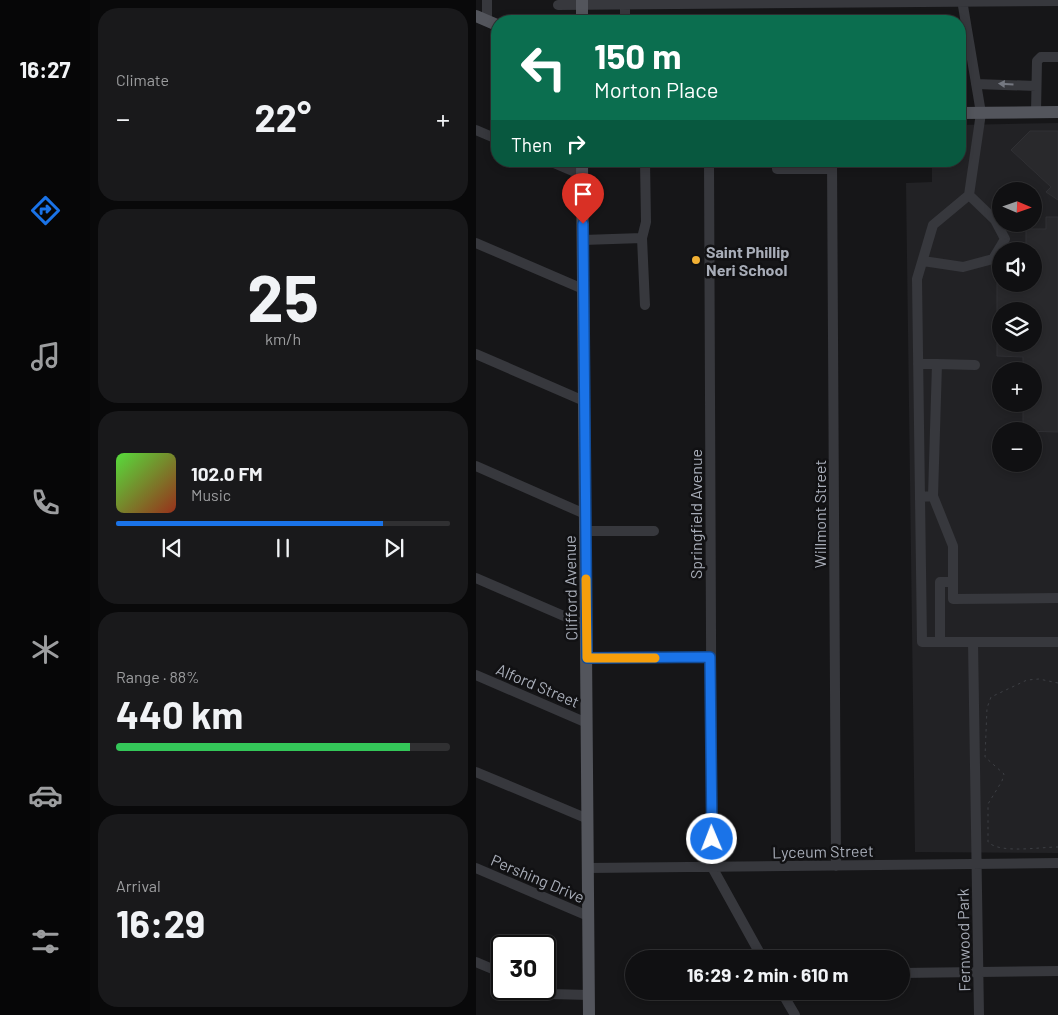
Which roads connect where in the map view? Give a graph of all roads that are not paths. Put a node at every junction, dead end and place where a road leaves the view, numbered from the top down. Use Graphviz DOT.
graph roads {
  1 [pos="487,0"];
  2 [pos="963,1"];
  3 [pos="1058,1"];
  4 [pos="582,3"];
  5 [pos="558,5"];
  6 [pos="625,5"];
  7 [pos="625,15"];
  8 [pos="965,15"];
  9 [pos="966,20"];
  10 [pos="487,21"];
  11 [pos="1058,57"];
  12 [pos="976,84"];
  13 [pos="1036,86"];
  14 [pos="1036,112"];
  15 [pos="1058,112"];
  16 [pos="966,113"];
  17 [pos="981,113"];
  18 [pos="476,130"];
  19 [pos="491,136"];
  20 [pos="564,167"];
  21 [pos="582,167"];
  22 [pos="644,167"];
  23 [pos="708,167"];
  24 [pos="778,167"];
  25 [pos="810,167"];
  26 [pos="832,167"];
  27 [pos="582,175"];
  28 [pos="969,196"];
  29 [pos="642,238"];
  30 [pos="583,240"];
  31 [pos="476,243"];
  32 [pos="922,261"];
  33 [pos="583,289"];
  34 [pos="645,305"];
  35 [pos="476,354"];
  36 [pos="918,364"];
  37 [pos="937,364"];
  38 [pos="975,365"];
  39 [pos="584,401"];
  40 [pos="476,466"];
  41 [pos="934,496"];
  42 [pos="920,497"];
  43 [pos="585,514"];
  44 [pos="586,531"];
  45 [pos="654,531"];
  46 [pos="476,578"];
  47 [pos="953,582"];
  48 [pos="1058,598"];
  49 [pos="587,626"];
  50 [pos="940,642"];
  51 [pos="973,642"];
  52 [pos="1058,642"];
  53 [pos="710,657"];
  54 [pos="587,658"];
  55 [pos="476,675"];
  56 [pos="587,723"];
  57 [pos="476,772"];
  58 [pos="588,819"];
  59 [pos="1058,863"];
  60 [pos="977,864"];
  61 [pos="836,866"];
  62 [pos="712,867"];
  63 [pos="476,868"];
  64 [pos="588,868"];
  65 [pos="588,916"];
  66 [pos="758,950"];
  67 [pos="476,962"];
  68 [pos="491,968"];
  69 [pos="1058,971"];
  70 [pos="979,972"];
  71 [pos="910,973"];
  72 [pos="556,994"];
  73 [pos="589,995"];
  74 [pos="787,1000"];
  75 [pos="589,1015"];
  76 [pos="795,1015"];
  77 [pos="979,1015"];
  1 -- 10 [label="street"];
  2 -- 3 [label="street"];
  2 -- 6 [label="street"];
  2 -- 8 [label="street"];
  4 -- 5 [label="street"];
  4 -- 6 [label="street"];
  6 -- 7 [label="street"];
  9 -- 12 [label="street"];
  11 -- 13 [label="street"];
  13 -- 12 [label="street, one-way"];
  12 -- 17 [label="street"];
  13 -- 14 [label="street"];
  14 -- 15 [label="main road"];
  14 -- 17 [label="main road"];
  16 -- 17 [label="main road"];
  17 -- 28 [label="street"];
  18 -- 19 [label="street"];
  20 -- 27 [label="street"];
  21 -- 27 [label="main road, Clifford Avenue"];
  22 -- 29 [label="street"];
  23 -- 53 [label="street, Springfield Avenue"];
  24 -- 25 [label="street"];
  26 -- 61 [label="street, Willmont Street"];
  27 -- 30 [label="main road, Clifford Avenue"];
  28 -- 32 [label="street"];
  28 -- 32 [label="street"];
  29 -- 30 [label="street"];
  29 -- 34 [label="street"];
  30 -- 33 [label="main road, Clifford Avenue"];
  31 -- 33 [label="street"];
  32 -- 36 [label="street"];
  33 -- 39 [label="main road, Clifford Avenue"];
  35 -- 39 [label="street"];
  36 -- 37 [label="street"];
  36 -- 42 [label="street"];
  37 -- 38 [label="street"];
  37 -- 41 [label="street"];
  39 -- 43 [label="main road, Clifford Avenue"];
  40 -- 43 [label="street"];
  41 -- 42 [label="street"];
  41 -- 47 [label="street"];
  42 -- 50 [label="street"];
  43 -- 44 [label="main road, Clifford Avenue"];
  44 -- 45 [label="street"];
  44 -- 49 [label="main road, Clifford Avenue"];
  46 -- 49 [label="street"];
  47 -- 48 [label="street"];
  47 -- 50 [label="street"];
  49 -- 54 [label="main road, Clifford Avenue"];
  50 -- 51 [label="street"];
  51 -- 52 [label="street"];
  51 -- 60 [label="street, Fernwood Park"];
  53 -- 54 [label="street"];
  53 -- 62 [label="street, Springfield Avenue"];
  54 -- 56 [label="main road, Clifford Avenue"];
  55 -- 56 [label="street, Alford Street"];
  56 -- 58 [label="main road, Clifford Avenue"];
  57 -- 58 [label="street"];
  58 -- 64 [label="main road, Clifford Avenue"];
  59 -- 60 [label="street, Lyceum Street"];
  60 -- 61 [label="street, Lyceum Street"];
  60 -- 70 [label="street, Fernwood Park"];
  61 -- 62 [label="street, Lyceum Street"];
  62 -- 64 [label="street, Lyceum Street"];
  62 -- 66 [label="street"];
  63 -- 65 [label="street, Pershing Drive"];
  64 -- 65 [label="main road, Clifford Avenue"];
  65 -- 73 [label="main road, Clifford Avenue"];
  67 -- 68 [label="street"];
  69 -- 70 [label="street"];
  70 -- 71 [label="street"];
  70 -- 77 [label="street, Fernwood Park"];
  72 -- 73 [label="street"];
  73 -- 75 [label="main road, Clifford Avenue"];
  74 -- 76 [label="street"];
}
